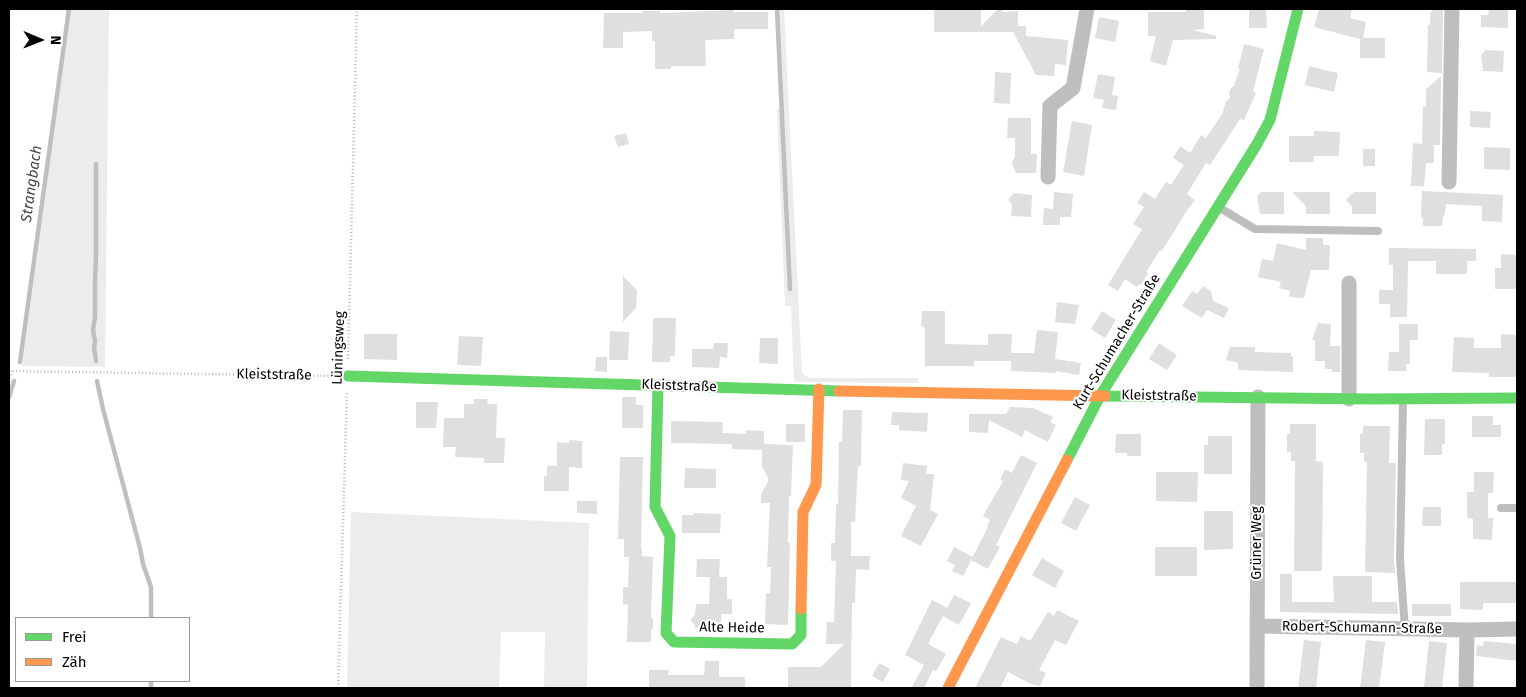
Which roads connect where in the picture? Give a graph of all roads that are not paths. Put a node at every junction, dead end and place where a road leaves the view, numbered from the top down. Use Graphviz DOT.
graph roads {
  1 [pos="1086,9"];
  2 [pos="1298,9"];
  3 [pos="1452,9"];
  4 [pos="1048,177"];
  5 [pos="1449,182"];
  6 [pos="1218,207"];
  7 [pos="1378,231"];
  8 [pos="1349,283"];
  9 [pos="348,376"];
  10 [pos="658,385"];
  11 [pos="819,389"];
  12 [pos="1100,396"];
  13 [pos="1258,398"];
  14 [pos="1402,398"];
  15 [pos="1517,398"];
  16 [pos="1349,399"];
  17 [pos="1501,508"];
  18 [pos="1517,508"];
  19 [pos="1257,626"];
  20 [pos="1405,629"];
  21 [pos="1517,629"];
  22 [pos="1467,630"];
  23 [pos="948,688"];
  24 [pos="1257,688"];
  25 [pos="1466,688"];
  1 -- 4 [label="street"];
  2 -- 6 [label="street, Kurt-Schumacher-Straße"];
  3 -- 5 [label="street"];
  6 -- 7 [label="lane"];
  6 -- 12 [label="street, Kurt-Schumacher-Straße"];
  8 -- 16 [label="street"];
  9 -- 10 [label="street, Kleiststraße"];
  10 -- 11 [label="street, Kleiststraße"];
  10 -- 11 [label="street, Alte Heide"];
  11 -- 12 [label="street, Kleiststraße"];
  12 -- 13 [label="street, Kleiststraße"];
  12 -- 23 [label="street, Kurt-Schumacher-Straße"];
  13 -- 16 [label="street, Kleiststraße"];
  13 -- 19 [label="street, Grüner Weg"];
  14 -- 15 [label="street, Kleiststraße"];
  14 -- 16 [label="street, Kleiststraße"];
  14 -- 20 [label="lane"];
  17 -- 18 [label="lane"];
  19 -- 20 [label="street, Robert-Schumann-Straße"];
  19 -- 24 [label="street, Grüner Weg"];
  20 -- 22 [label="street, Robert-Schumann-Straße"];
  21 -- 22 [label="street, Robert-Schumann-Straße"];
  22 -- 25 [label="street"];
}
